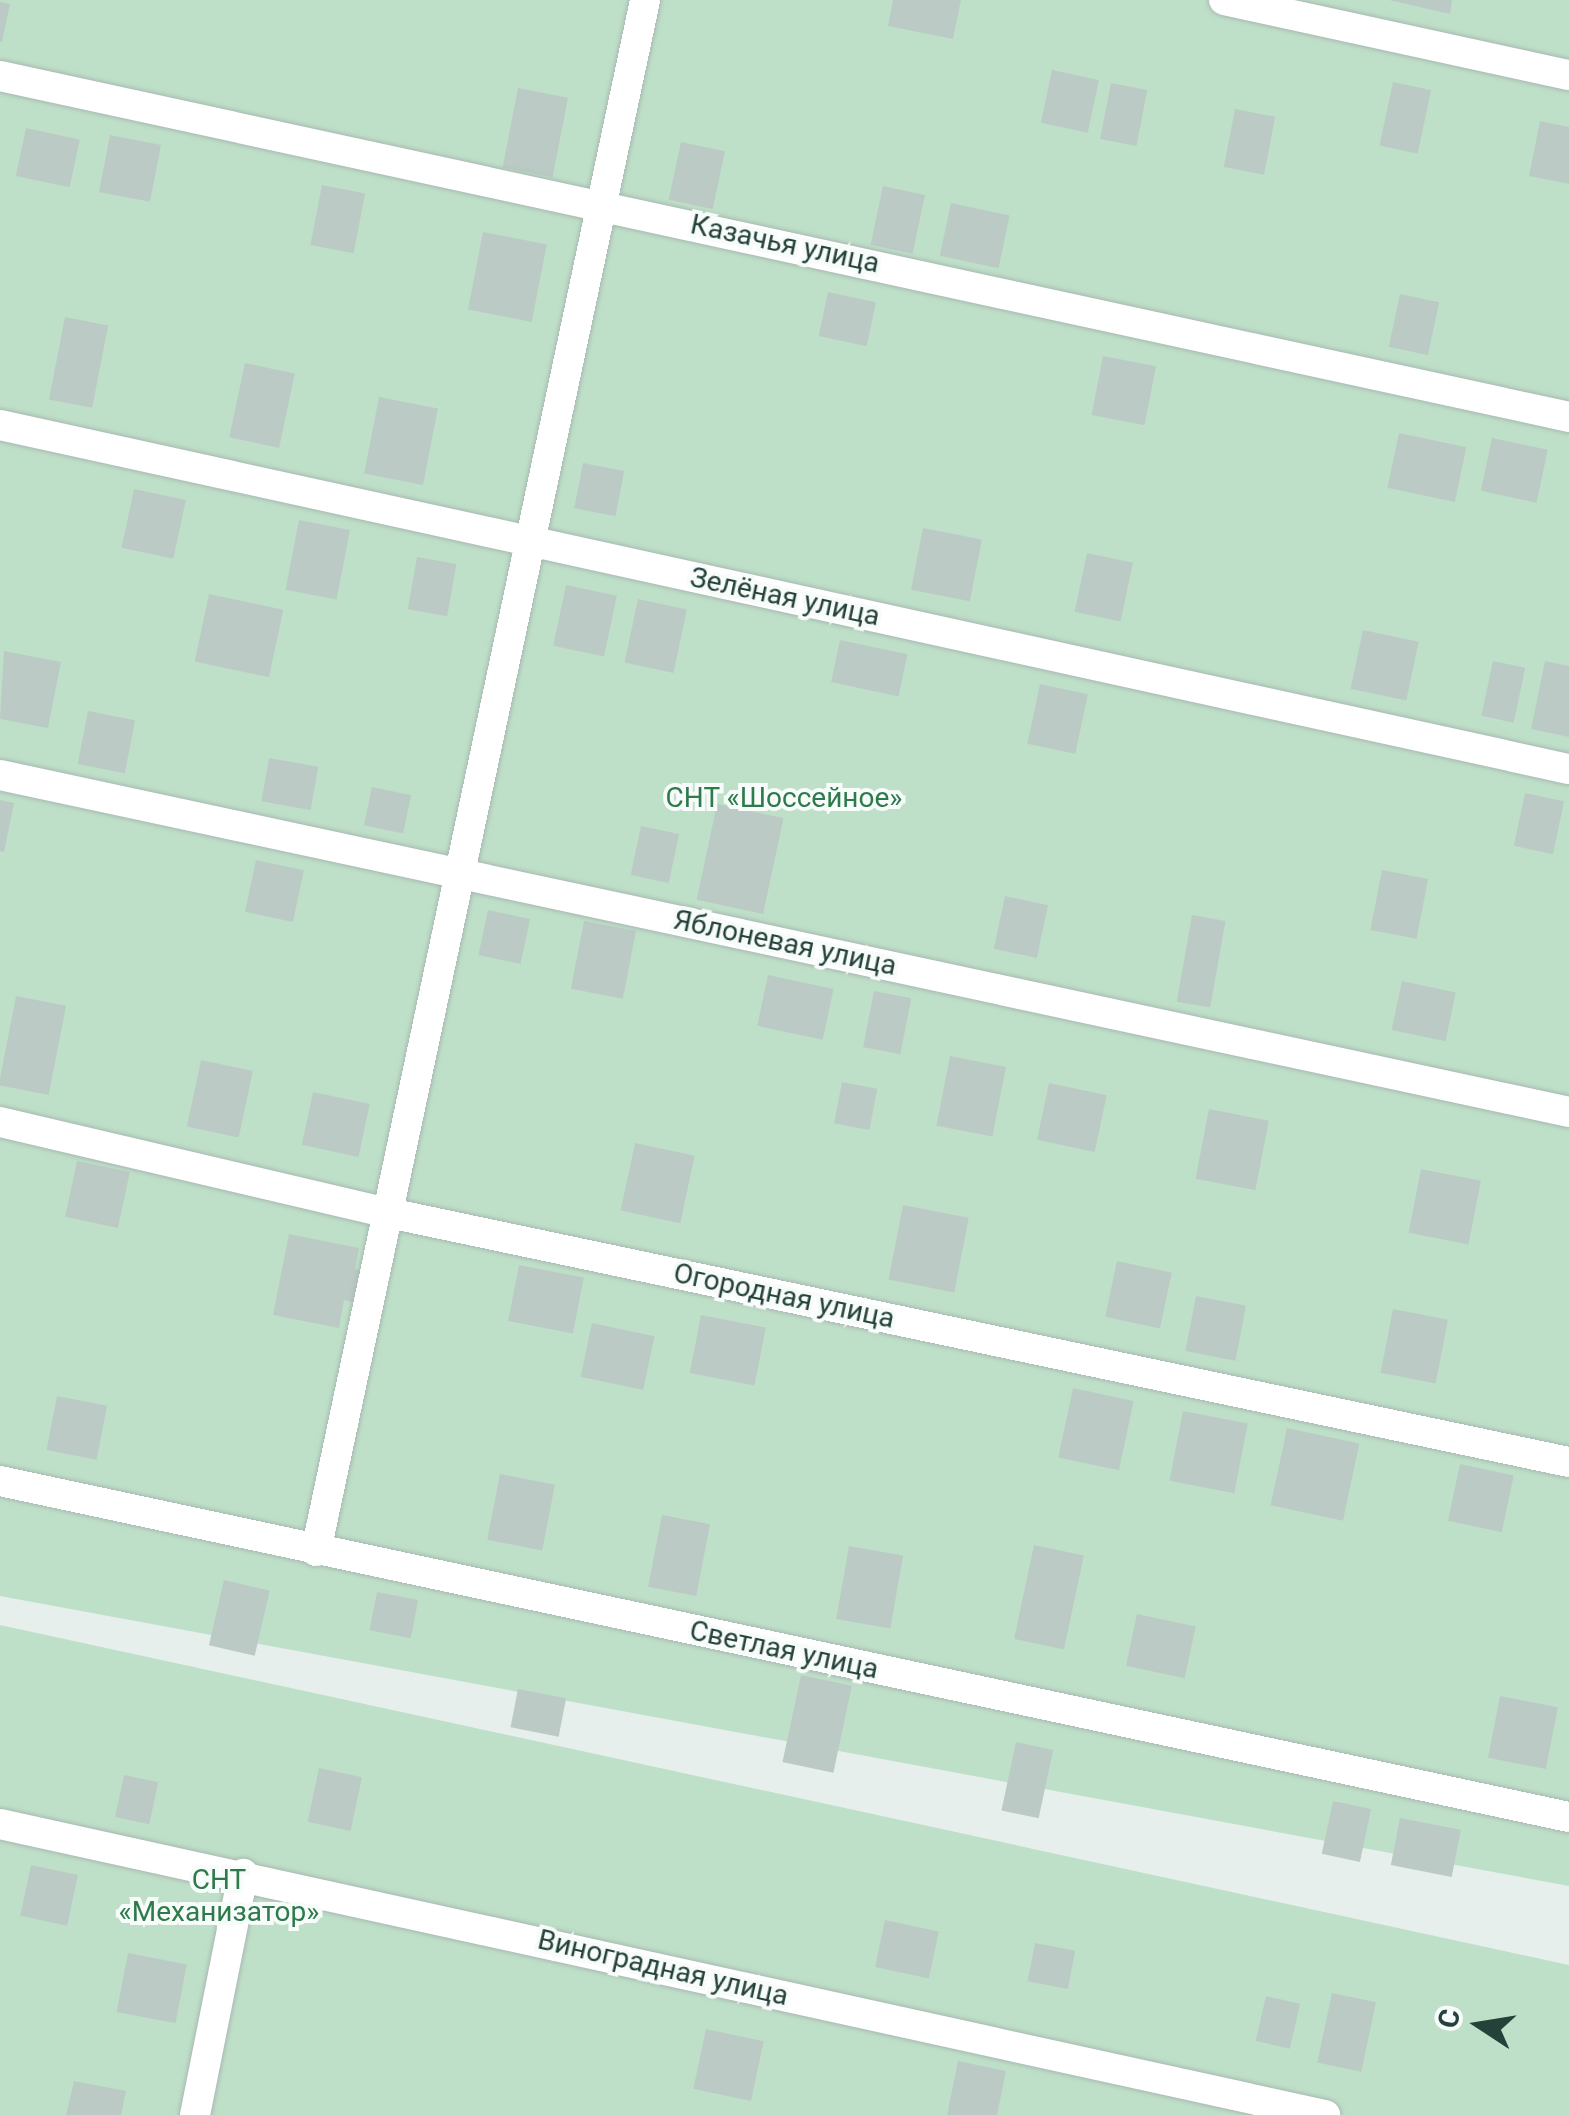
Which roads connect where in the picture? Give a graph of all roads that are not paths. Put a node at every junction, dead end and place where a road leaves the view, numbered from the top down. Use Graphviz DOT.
graph roads {
  1 [pos="646,0"];
  2 [pos="1224,0"];
  3 [pos="1569,75"];
  4 [pos="0,76"];
  5 [pos="604,204"];
  6 [pos="1569,417"];
  7 [pos="0,425"];
  8 [pos="530,542"];
  9 [pos="1569,769"];
  10 [pos="0,775"];
  11 [pos="460,874"];
  12 [pos="1569,1112"];
  13 [pos="0,1122"];
  14 [pos="389,1213"];
  15 [pos="1569,1462"];
  16 [pos="0,1481"];
  17 [pos="316,1550"];
  18 [pos="1569,1818"];
  19 [pos="0,1824"];
  20 [pos="243,1874"];
  21 [pos="196,2115"];
  22 [pos="1325,2115"];
  1 -- 5 [label="street"];
  2 -- 3 [label="street"];
  4 -- 5 [label="street, Казачья улица"];
  5 -- 6 [label="street, Казачья улица"];
  5 -- 8 [label="street"];
  7 -- 8 [label="street, Зелёная улица"];
  8 -- 9 [label="street, Зелёная улица"];
  8 -- 11 [label="street"];
  10 -- 11 [label="street, Яблоневая улица"];
  11 -- 12 [label="street, Яблоневая улица"];
  11 -- 14 [label="street"];
  13 -- 14 [label="street, Огородная улица"];
  14 -- 15 [label="street, Огородная улица"];
  14 -- 17 [label="street"];
  16 -- 17 [label="street, Светлая улица"];
  17 -- 18 [label="street, Светлая улица"];
  19 -- 20 [label="street, Виноградная улица"];
  20 -- 21 [label="street"];
  20 -- 22 [label="street, Виноградная улица"];
}
